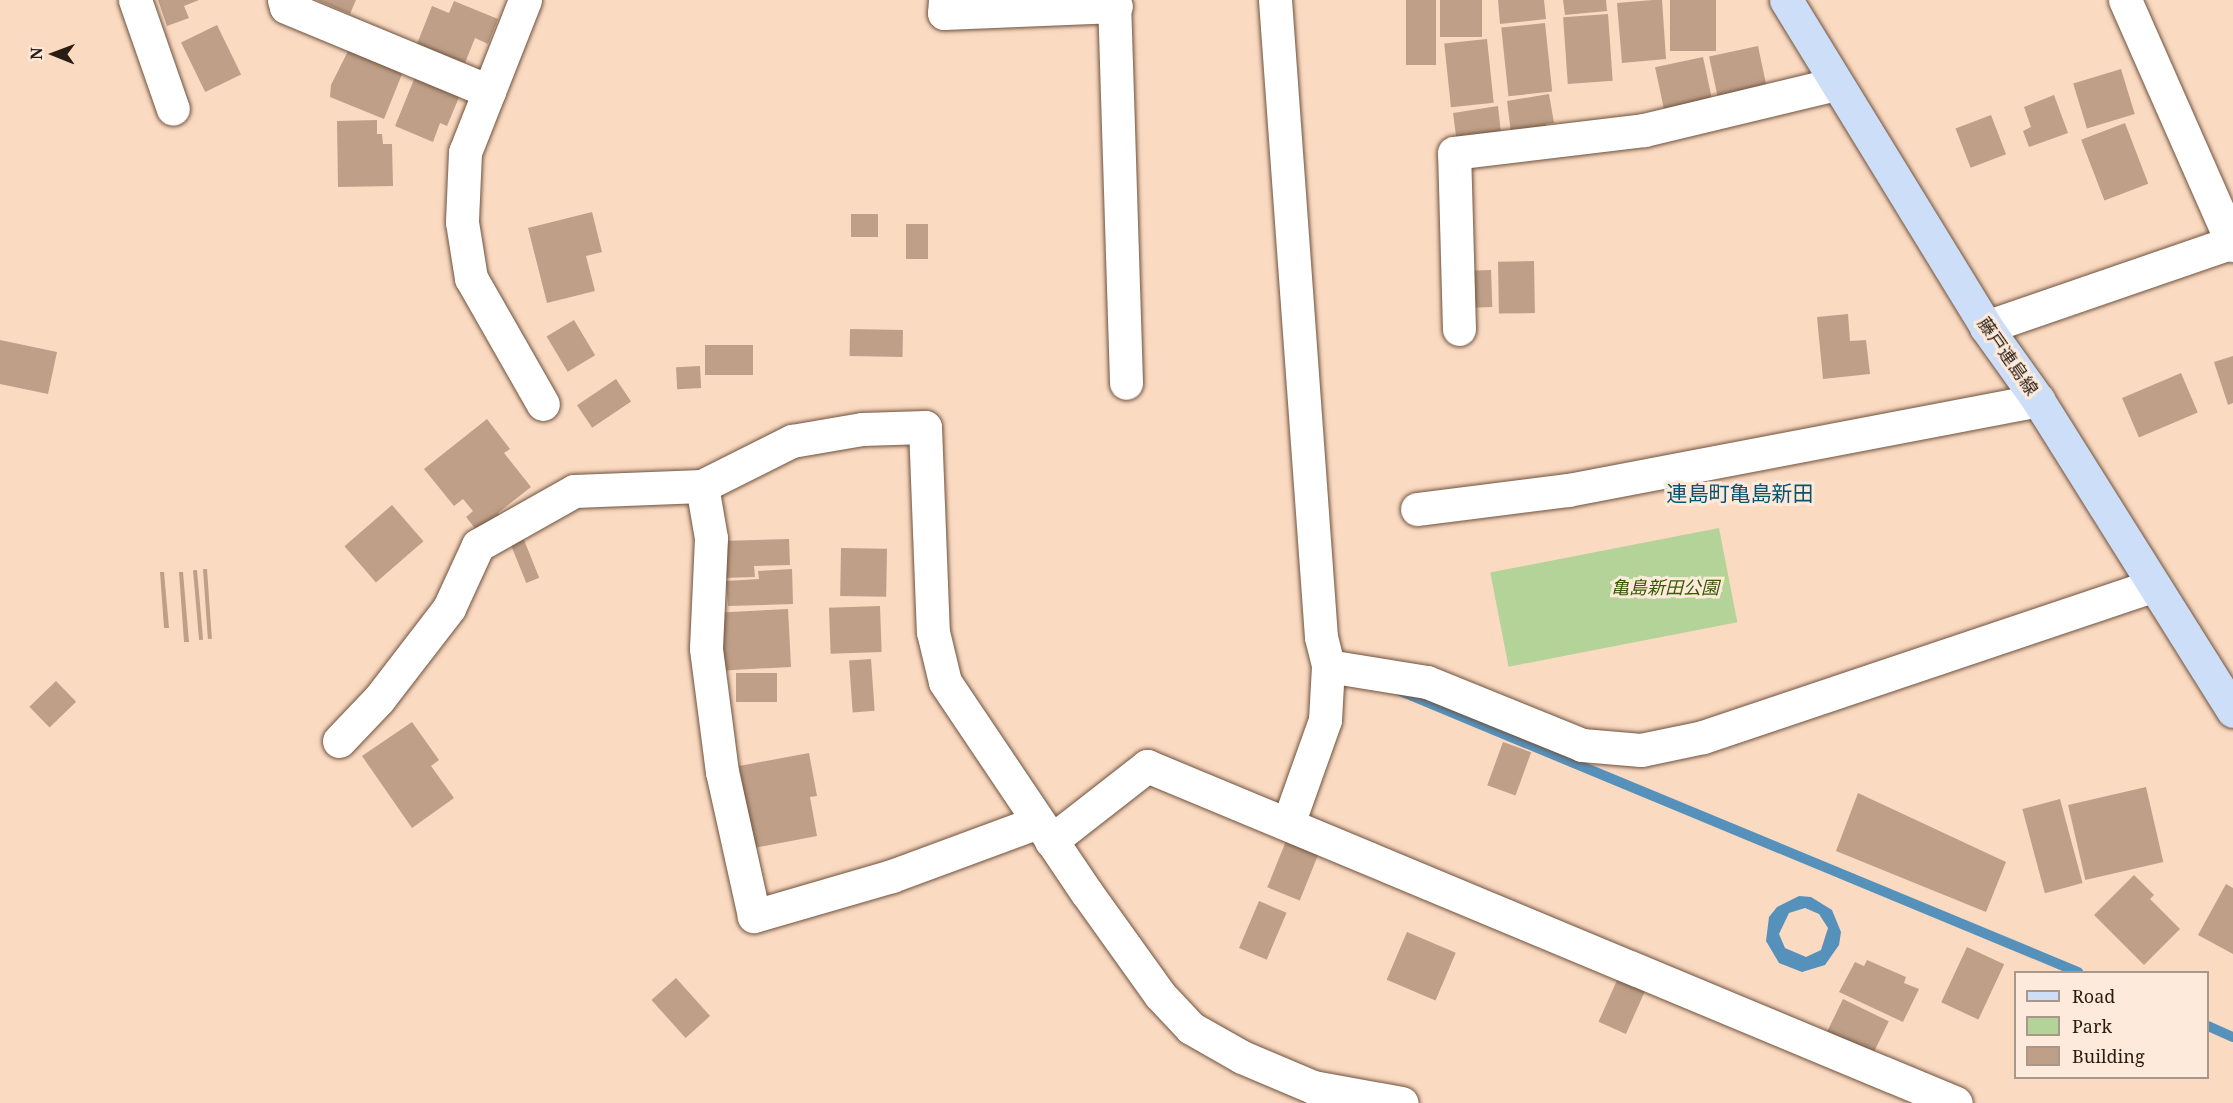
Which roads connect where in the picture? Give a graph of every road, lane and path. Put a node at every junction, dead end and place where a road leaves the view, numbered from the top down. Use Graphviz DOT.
graph roads {
  1 [pos="135,0"];
  2 [pos="284,0"];
  3 [pos="525,0"];
  4 [pos="945,0"];
  5 [pos="1275,0"];
  6 [pos="1786,0"];
  7 [pos="2125,0"];
  8 [pos="1115,3"];
  9 [pos="1836,84"];
  10 [pos="489,91"];
  11 [pos="173,109"];
  12 [pos="2232,243"];
  13 [pos="1986,327"];
  14 [pos="1459,329"];
  15 [pos="1126,383"];
  16 [pos="2038,400"];
  17 [pos="543,404"];
  18 [pos="702,486"];
  19 [pos="1418,509"];
  20 [pos="2152,586"];
  21 [pos="1328,666"];
  22 [pos="2233,711"];
  23 [pos="339,741"];
  24 [pos="1288,824"];
  25 [pos="1044,831"];
  26 [pos="1402,1103"];
  27 [pos="1956,1103"];
  1 -- 11 [label="street"];
  2 -- 10 [label="street"];
  3 -- 10 [label="street"];
  4 -- 8 [label="street"];
  5 -- 21 [label="street"];
  6 -- 9 [label="main road, 藤戸連島線"];
  7 -- 12 [label="street"];
  8 -- 15 [label="street"];
  9 -- 13 [label="main road, 藤戸連島線"];
  9 -- 14 [label="street"];
  10 -- 17 [label="street"];
  12 -- 13 [label="street"];
  13 -- 16 [label="main road, 藤戸連島線"];
  16 -- 19 [label="street"];
  16 -- 20 [label="main road, 藤戸連島線"];
  18 -- 23 [label="street"];
  18 -- 25 [label="street"];
  18 -- 25 [label="street"];
  20 -- 21 [label="street"];
  20 -- 22 [label="main road, 藤戸連島線"];
  21 -- 24 [label="street"];
  24 -- 25 [label="street"];
  24 -- 27 [label="street"];
  25 -- 26 [label="street"];
}
